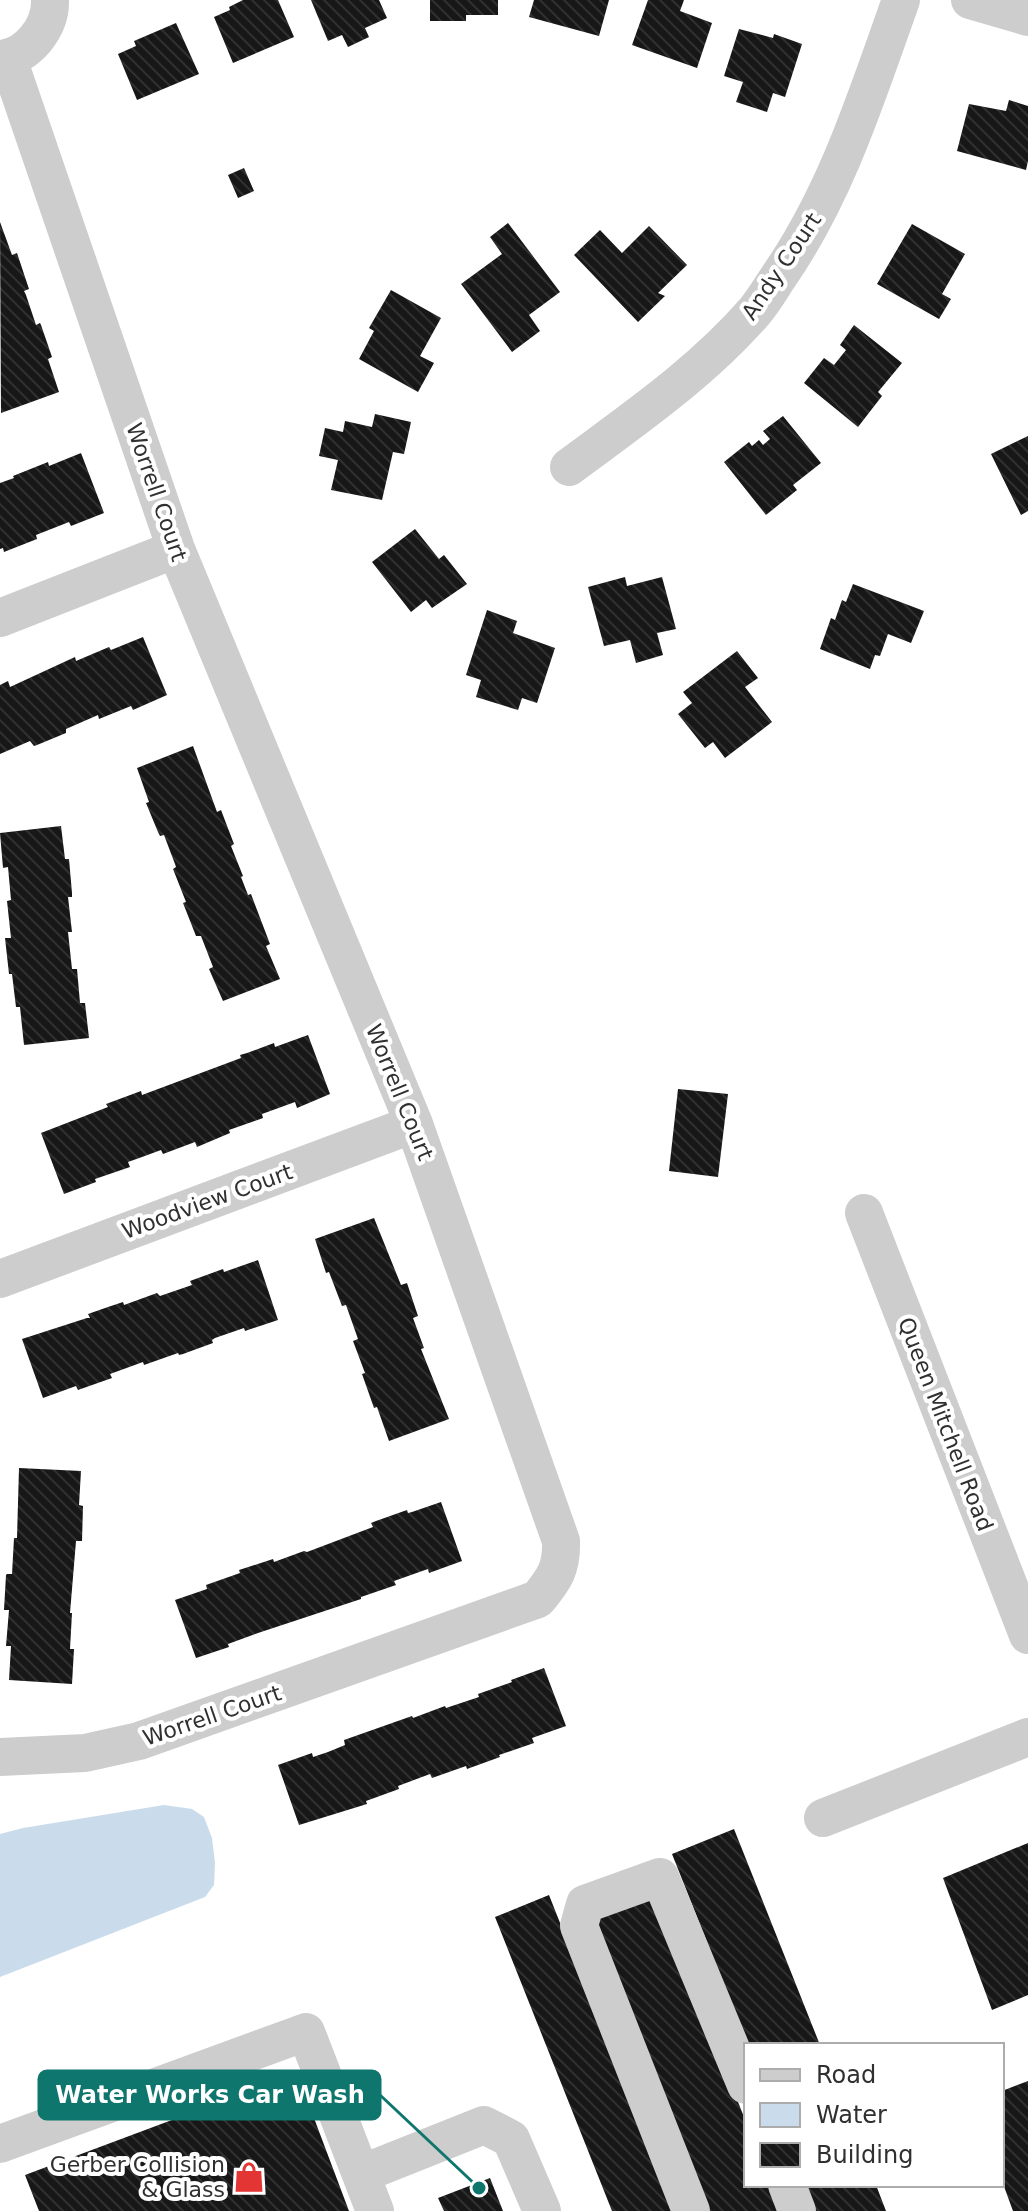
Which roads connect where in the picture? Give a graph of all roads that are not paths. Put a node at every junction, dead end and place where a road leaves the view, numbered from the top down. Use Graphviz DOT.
graph roads {
  1 [pos="50,0"];
  2 [pos="901,0"];
  3 [pos="970,0"];
  4 [pos="1028,17"];
  5 [pos="4,59"];
  6 [pos="569,467"];
  7 [pos="176,549"];
  8 [pos="0,618"];
  9 [pos="414,1124"];
  10 [pos="864,1213"];
  11 [pos="0,1279"];
  12 [pos="1028,1635"];
  13 [pos="1028,1737"];
  14 [pos="0,1757"];
  15 [pos="823,1818"];
  16 [pos="744,2080"];
  17 [pos="0,2144"];
  18 [pos="361,2174"];
  19 [pos="788,2187"];
  20 [pos="375,2211"];
  21 [pos="542,2211"];
  22 [pos="691,2211"];
  23 [pos="797,2211"];
  1 -- 5 [label="street"];
  2 -- 6 [label="street, Andy Court"];
  3 -- 4 [label="street"];
  5 -- 7 [label="street, Worrell Court"];
  7 -- 8 [label="street"];
  7 -- 9 [label="street, Worrell Court"];
  9 -- 11 [label="street, Woodview Court"];
  9 -- 14 [label="street, Worrell Court"];
  10 -- 12 [label="street, Queen Mitchell Road"];
  13 -- 15 [label="street"];
  16 -- 22 [label="street"];
  17 -- 18 [label="street"];
  18 -- 20 [label="street"];
  18 -- 21 [label="street"];
  19 -- 23 [label="street"];
}
